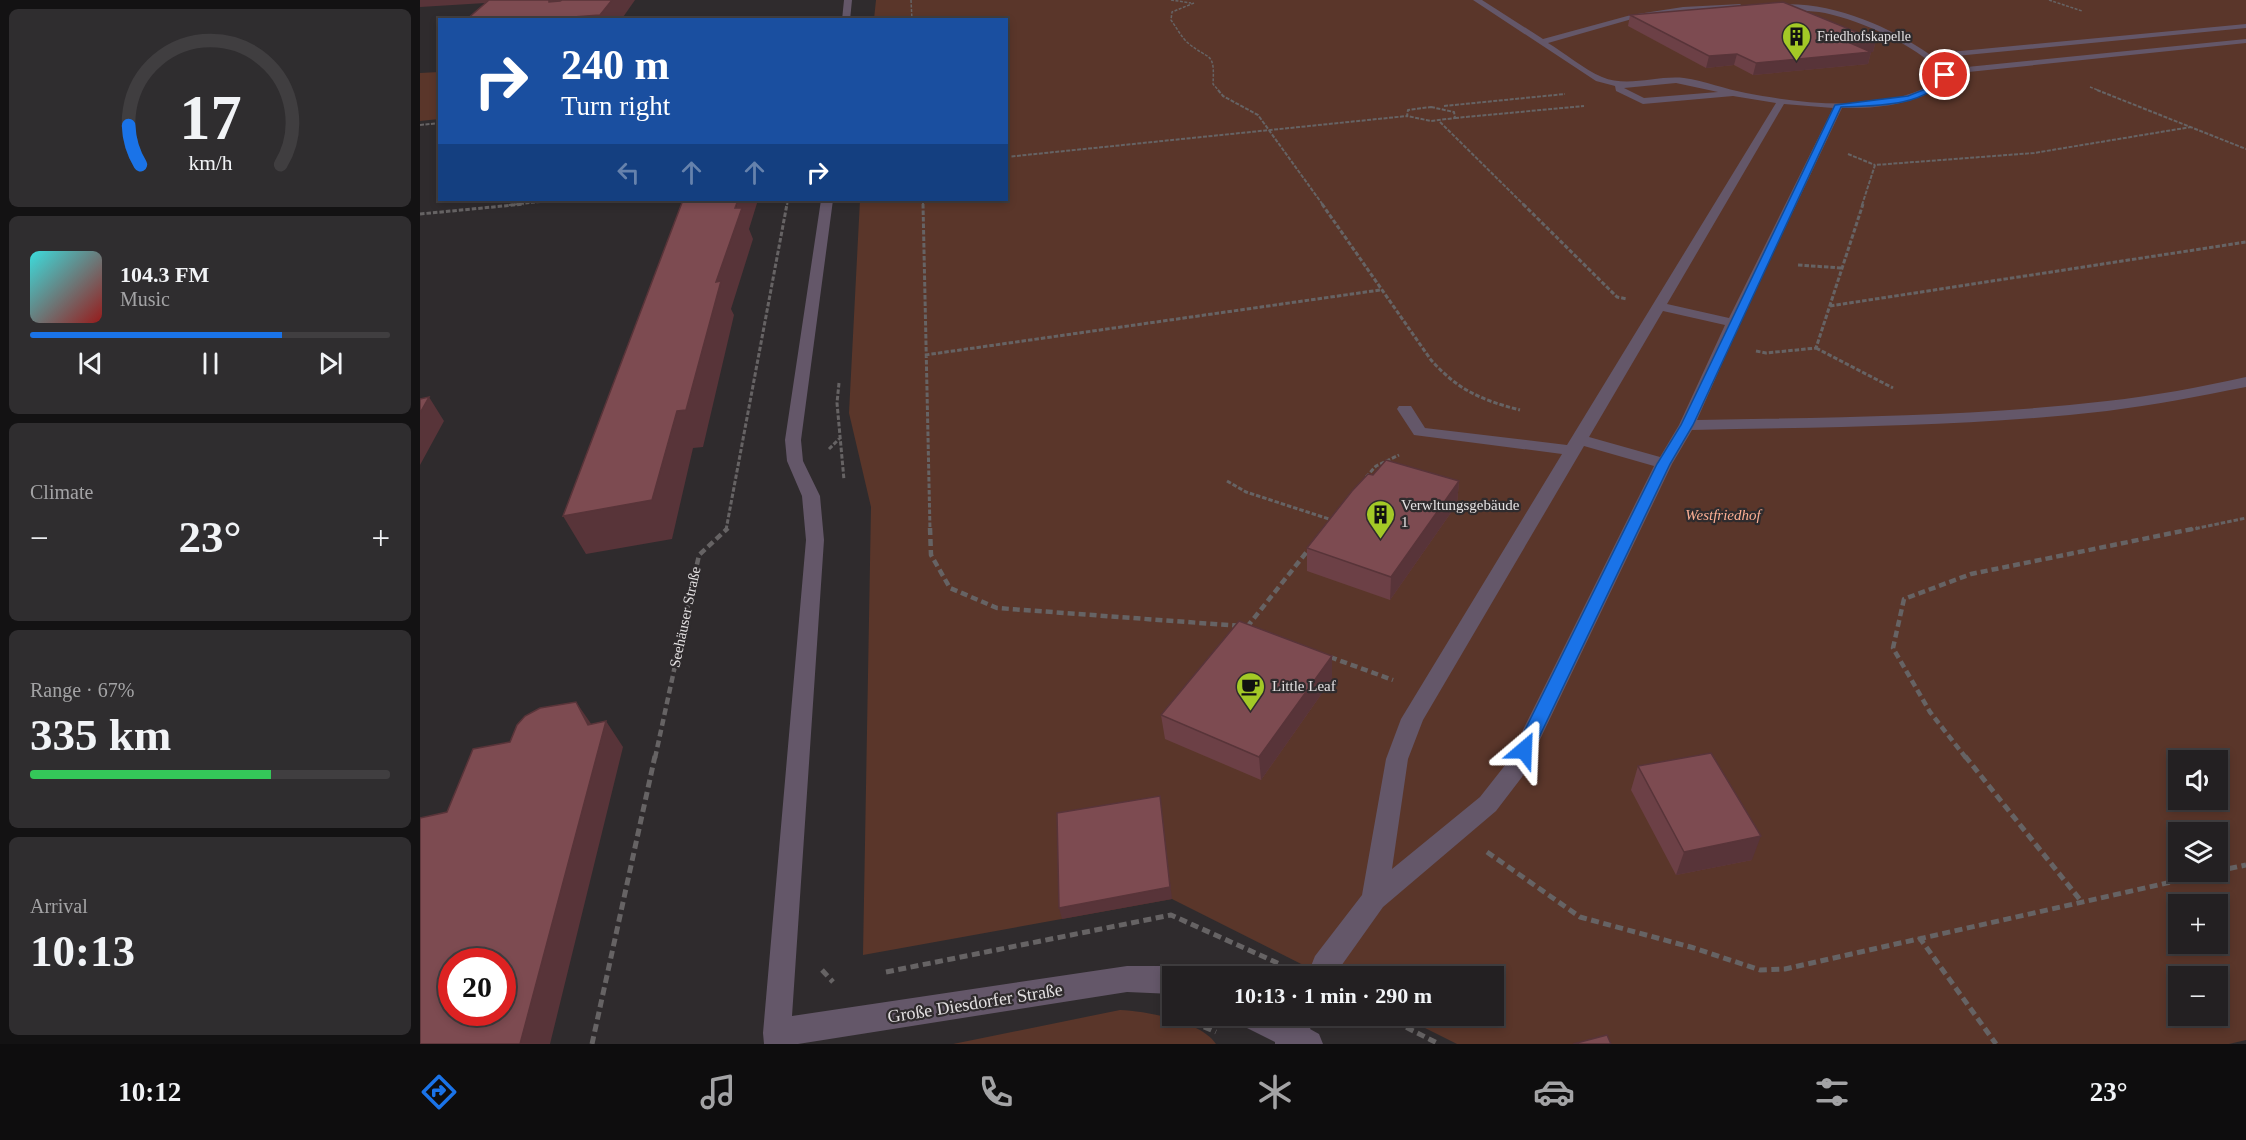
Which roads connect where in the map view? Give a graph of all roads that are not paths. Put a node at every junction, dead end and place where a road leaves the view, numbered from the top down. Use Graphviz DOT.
graph roads {
  1 [pos="848,0"];
  2 [pos="1476,0"];
  3 [pos="1749,6"];
  4 [pos="1770,7"];
  5 [pos="846,18"];
  6 [pos="2246,26"];
  7 [pos="2246,41"];
  8 [pos="1541,42"];
  9 [pos="1930,56"];
  10 [pos="1946,72"];
  11 [pos="1619,86"];
  12 [pos="1732,93"];
  13 [pos="1781,102"];
  14 [pos="1839,105"];
  15 [pos="827,201"];
  16 [pos="1660,306"];
  17 [pos="1733,323"];
  18 [pos="2246,382"];
  19 [pos="1405,409"];
  20 [pos="1687,425"];
  21 [pos="1577,445"];
  22 [pos="1664,464"];
  23 [pos="1374,899"];
  24 [pos="1325,966"];
  25 [pos="1162,979"];
  26 [pos="1277,1026"];
  27 [pos="1298,1035"];
  28 [pos="778,1039"];
  1 -- 5 [label="street"];
  2 -- 8 [label="street"];
  3 -- 8 [label="street"];
  4 -- 9 [label="street"];
  6 -- 9 [label="street"];
  7 -- 10 [label="street"];
  8 -- 11 [label="street"];
  9 -- 10 [label="street"];
  10 -- 14 [label="street"];
  11 -- 12 [label="street"];
  11 -- 12 [label="street"];
  12 -- 13 [label="street"];
  13 -- 14 [label="street"];
  13 -- 16 [label="street"];
  14 -- 17 [label="street"];
  15 -- 28 [label="street"];
  16 -- 17 [label="street"];
  16 -- 21 [label="street"];
  17 -- 20 [label="street"];
  18 -- 20 [label="street"];
  19 -- 21 [label="street"];
  20 -- 22 [label="street"];
  21 -- 22 [label="street"];
  21 -- 23 [label="street"];
  22 -- 23 [label="street"];
  23 -- 24 [label="street"];
  25 -- 28 [label="street, Große Diesdorfer Straße"];
  26 -- 27 [label="street"];
}
